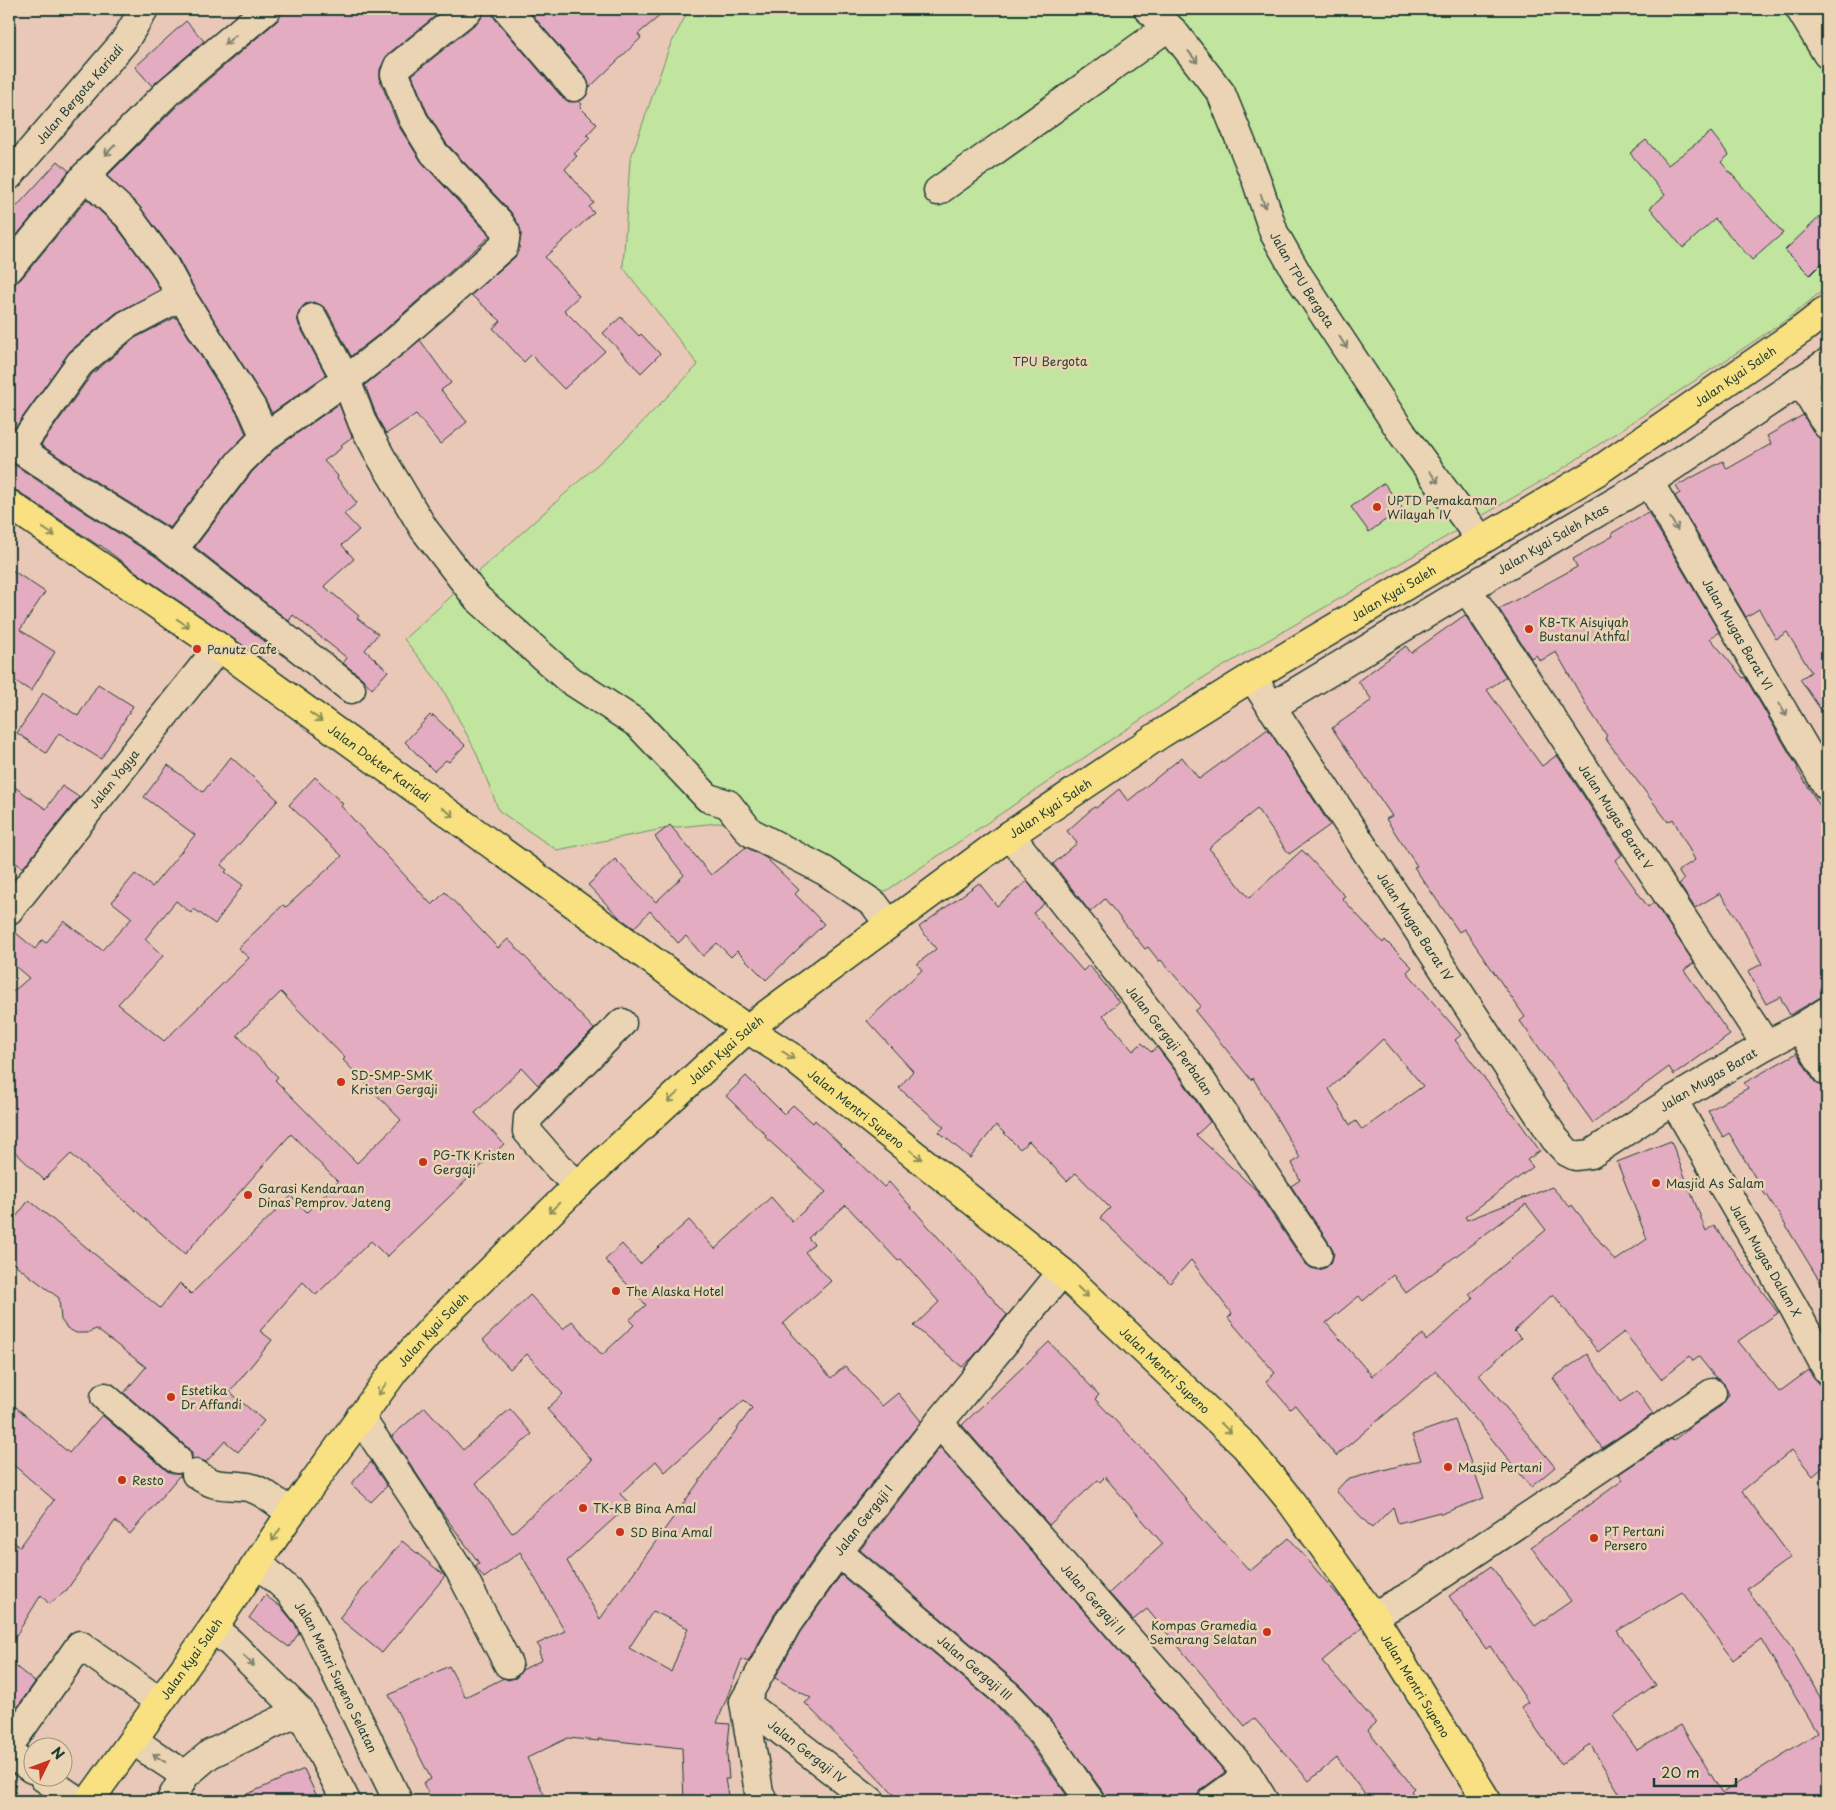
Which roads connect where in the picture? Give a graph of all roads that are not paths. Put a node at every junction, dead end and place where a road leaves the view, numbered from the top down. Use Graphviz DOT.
graph roads {
  1 [pos="144,9"];
  2 [pos="267,9"];
  3 [pos="469,9"];
  4 [pos="507,9"];
  5 [pos="1148,9"];
  6 [pos="1800,9"];
  7 [pos="1168,27"];
  8 [pos="1827,54"];
  9 [pos="574,87"];
  10 [pos="9,176"];
  11 [pos="85,176"];
  12 [pos="938,191"];
  13 [pos="9,269"];
  14 [pos="181,296"];
  15 [pos="1827,310"];
  16 [pos="312,318"];
  17 [pos="1827,363"];
  18 [pos="346,380"];
  19 [pos="1800,380"];
  20 [pos="1827,425"];
  21 [pos="264,437"];
  22 [pos="14,446"];
  23 [pos="1649,482"];
  24 [pos="9,504"];
  25 [pos="1481,540"];
  26 [pos="173,550"];
  27 [pos="1467,589"];
  28 [pos="219,647"];
  29 [pos="1252,678"];
  30 [pos="351,689"];
  31 [pos="1271,707"];
  32 [pos="1827,786"];
  33 [pos="1010,835"];
  34 [pos="9,910"];
  35 [pos="889,924"];
  36 [pos="1827,1011"];
  37 [pos="622,1023"];
  38 [pos="1800,1028"];
  39 [pos="748,1029"];
  40 [pos="1766,1045"];
  41 [pos="1827,1072"];
  42 [pos="1673,1100"];
  43 [pos="1591,1154"];
  44 [pos="578,1185"];
  45 [pos="1318,1254"];
  46 [pos="1062,1272"];
  47 [pos="1827,1370"];
  48 [pos="1712,1393"];
  49 [pos="105,1397"];
  50 [pos="360,1417"];
  51 [pos="939,1423"];
  52 [pos="291,1513"];
  53 [pos="838,1552"];
  54 [pos="258,1563"];
  55 [pos="1373,1616"];
  56 [pos="214,1628"];
  57 [pos="508,1664"];
  58 [pos="160,1702"];
  59 [pos="744,1702"];
  60 [pos="300,1711"];
  61 [pos="134,1739"];
  62 [pos="9,1746"];
  63 [pos="9,1753"];
  64 [pos="22,1763"];
  65 [pos="185,1775"];
  66 [pos="1248,1775"];
  67 [pos="59,1788"];
  68 [pos="78,1801"];
  69 [pos="90,1801"];
  70 [pos="172,1801"];
  71 [pos="346,1801"];
  72 [pos="398,1801"];
  73 [pos="763,1801"];
  74 [pos="871,1801"];
  75 [pos="1090,1801"];
  76 [pos="1212,1801"];
  77 [pos="1264,1801"];
  78 [pos="1487,1801"];
  1 -- 10 [label="street, Jalan Bergota Kariadi"];
  2 -- 11 [label="street, one-way"];
  3 -- 18 [label="street"];
  4 -- 9 [label="street"];
  5 -- 7 [label="street, Jalan TPU Bergota"];
  6 -- 8 [label="street"];
  7 -- 12 [label="street"];
  7 -- 25 [label="street, Jalan TPU Bergota, one-way"];
  11 -- 13 [label="street"];
  11 -- 14 [label="street"];
  14 -- 21 [label="street"];
  14 -- 22 [label="street"];
  15 -- 25 [label="main road, Jalan Kyai Saleh"];
  16 -- 18 [label="street"];
  17 -- 19 [label="street, Jalan Kyai Saleh Atas"];
  18 -- 21 [label="street"];
  18 -- 35 [label="street"];
  19 -- 20 [label="street"];
  19 -- 23 [label="street, Jalan Kyai Saleh Atas"];
  21 -- 26 [label="street"];
  22 -- 26 [label="street"];
  23 -- 27 [label="street, Jalan Kyai Saleh Atas"];
  23 -- 32 [label="street, Jalan Mugas Barat VI, one-way"];
  24 -- 28 [label="main road, Jalan Dokter Kariadi, one-way"];
  25 -- 29 [label="main road, Jalan Kyai Saleh"];
  26 -- 30 [label="street"];
  27 -- 31 [label="street, Jalan Kyai Saleh Atas"];
  27 -- 40 [label="street, Jalan Mugas Barat V"];
  28 -- 34 [label="street, Jalan Yogya"];
  28 -- 39 [label="main road, Jalan Dokter Kariadi, one-way"];
  29 -- 31 [label="street, Jalan Mugas Barat IV"];
  29 -- 33 [label="main road, Jalan Kyai Saleh"];
  31 -- 43 [label="street, Jalan Mugas Barat IV"];
  33 -- 35 [label="main road, Jalan Kyai Saleh"];
  33 -- 45 [label="street, Jalan Gergaji Perbalan"];
  35 -- 39 [label="main road, Jalan Kyai Saleh"];
  36 -- 38 [label="street, Jalan Mugas Barat"];
  37 -- 44 [label="street"];
  38 -- 40 [label="street, Jalan Mugas Barat"];
  38 -- 41 [label="street"];
  39 -- 44 [label="main road, Jalan Kyai Saleh, one-way"];
  39 -- 46 [label="main road, Jalan Mentri Supeno, one-way"];
  40 -- 42 [label="street, Jalan Mugas Barat"];
  42 -- 43 [label="street, Jalan Mugas Barat"];
  42 -- 47 [label="street, Jalan Mugas Dalam X"];
  44 -- 50 [label="main road, Jalan Kyai Saleh, one-way"];
  46 -- 51 [label="street, Jalan Gergaji I"];
  46 -- 55 [label="main road, Jalan Mentri Supeno, one-way"];
  48 -- 55 [label="street"];
  49 -- 52 [label="street"];
  50 -- 52 [label="main road, Jalan Kyai Saleh"];
  50 -- 57 [label="street"];
  51 -- 53 [label="street, Jalan Gergaji I"];
  51 -- 66 [label="street, Jalan Gergaji II"];
  52 -- 54 [label="main road, Jalan Kyai Saleh, one-way"];
  53 -- 59 [label="street, Jalan Gergaji I"];
  53 -- 75 [label="street, Jalan Gergaji III"];
  54 -- 56 [label="main road, Jalan Kyai Saleh"];
  54 -- 72 [label="street, Jalan Mentri Supeno Selatan"];
  55 -- 78 [label="main road, Jalan Mentri Supeno"];
  56 -- 58 [label="main road, Jalan Kyai Saleh"];
  56 -- 60 [label="street, one-way"];
  58 -- 61 [label="main road, Jalan Kyai Saleh"];
  58 -- 62 [label="street"];
  59 -- 73 [label="street"];
  59 -- 74 [label="street, Jalan Gergaji IV"];
  60 -- 65 [label="street"];
  60 -- 71 [label="street"];
  65 -- 61 [label="street, one-way"];
  61 -- 69 [label="main road, Jalan Kyai Saleh"];
  63 -- 64 [label="street"];
  65 -- 70 [label="street"];
  66 -- 76 [label="street"];
  66 -- 77 [label="street, Jalan Gergaji II"];
  67 -- 68 [label="street"];
}
